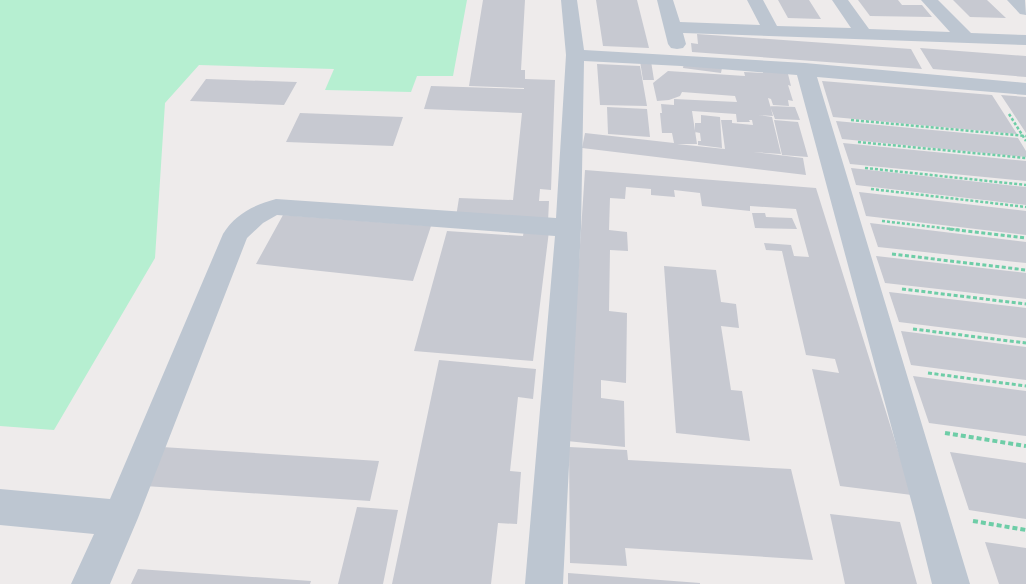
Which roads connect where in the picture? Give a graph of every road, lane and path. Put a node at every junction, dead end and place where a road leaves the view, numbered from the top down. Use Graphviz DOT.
graph roads {
  1 [pos="569,0"];
  2 [pos="665,0"];
  3 [pos="756,0"];
  4 [pos="840,0"];
  5 [pos="929,0"];
  6 [pos="1015,0"];
  7 [pos="1026,10"];
  8 [pos="672,28"];
  9 [pos="772,32"];
  10 [pos="864,34"];
  11 [pos="966,38"];
  12 [pos="1026,40"];
  13 [pos="575,55"];
  14 [pos="681,60"];
  15 [pos="805,69"];
  16 [pos="1026,89"];
  17 [pos="1026,136"];
  18 [pos="828,151"];
  19 [pos="1026,158"];
  20 [pos="1026,185"];
  21 [pos="1026,207"];
  22 [pos="847,216"];
  23 [pos="568,228"];
  24 [pos="1026,238"];
  25 [pos="857,250"];
  26 [pos="1026,270"];
  27 [pos="866,285"];
  28 [pos="1026,304"];
  29 [pos="878,324"];
  30 [pos="1026,343"];
  31 [pos="891,368"];
  32 [pos="1026,386"];
  33 [pos="908,427"];
  34 [pos="1026,446"];
  35 [pos="0,506"];
  36 [pos="933,515"];
  37 [pos="120,518"];
  38 [pos="1026,530"];
  39 [pos="90,584"];
  40 [pos="544,584"];
  41 [pos="951,584"];
  1 -- 13 [label="street"];
  2 -- 8 [label="street"];
  3 -- 9 [label="street"];
  4 -- 10 [label="street"];
  5 -- 11 [label="street"];
  6 -- 7 [label="street"];
  8 -- 9 [label="street"];
  8 -- 14 [label="street"];
  9 -- 10 [label="street"];
  10 -- 11 [label="street"];
  11 -- 12 [label="street"];
  13 -- 14 [label="street"];
  13 -- 23 [label="street"];
  14 -- 15 [label="street"];
  15 -- 16 [label="street"];
  15 -- 18 [label="street"];
  17 -- 18 [label="path"];
  18 -- 19 [label="path"];
  18 -- 20 [label="path"];
  18 -- 21 [label="path"];
  18 -- 22 [label="street"];
  22 -- 24 [label="path"];
  22 -- 25 [label="street"];
  23 -- 37 [label="street"];
  23 -- 40 [label="street"];
  25 -- 26 [label="path"];
  25 -- 27 [label="street"];
  27 -- 28 [label="path"];
  27 -- 29 [label="street"];
  29 -- 30 [label="path"];
  29 -- 31 [label="street"];
  31 -- 32 [label="path"];
  31 -- 33 [label="street"];
  33 -- 34 [label="path"];
  33 -- 36 [label="street"];
  35 -- 37 [label="street"];
  36 -- 38 [label="path"];
  36 -- 41 [label="street"];
  37 -- 39 [label="street"];
}
